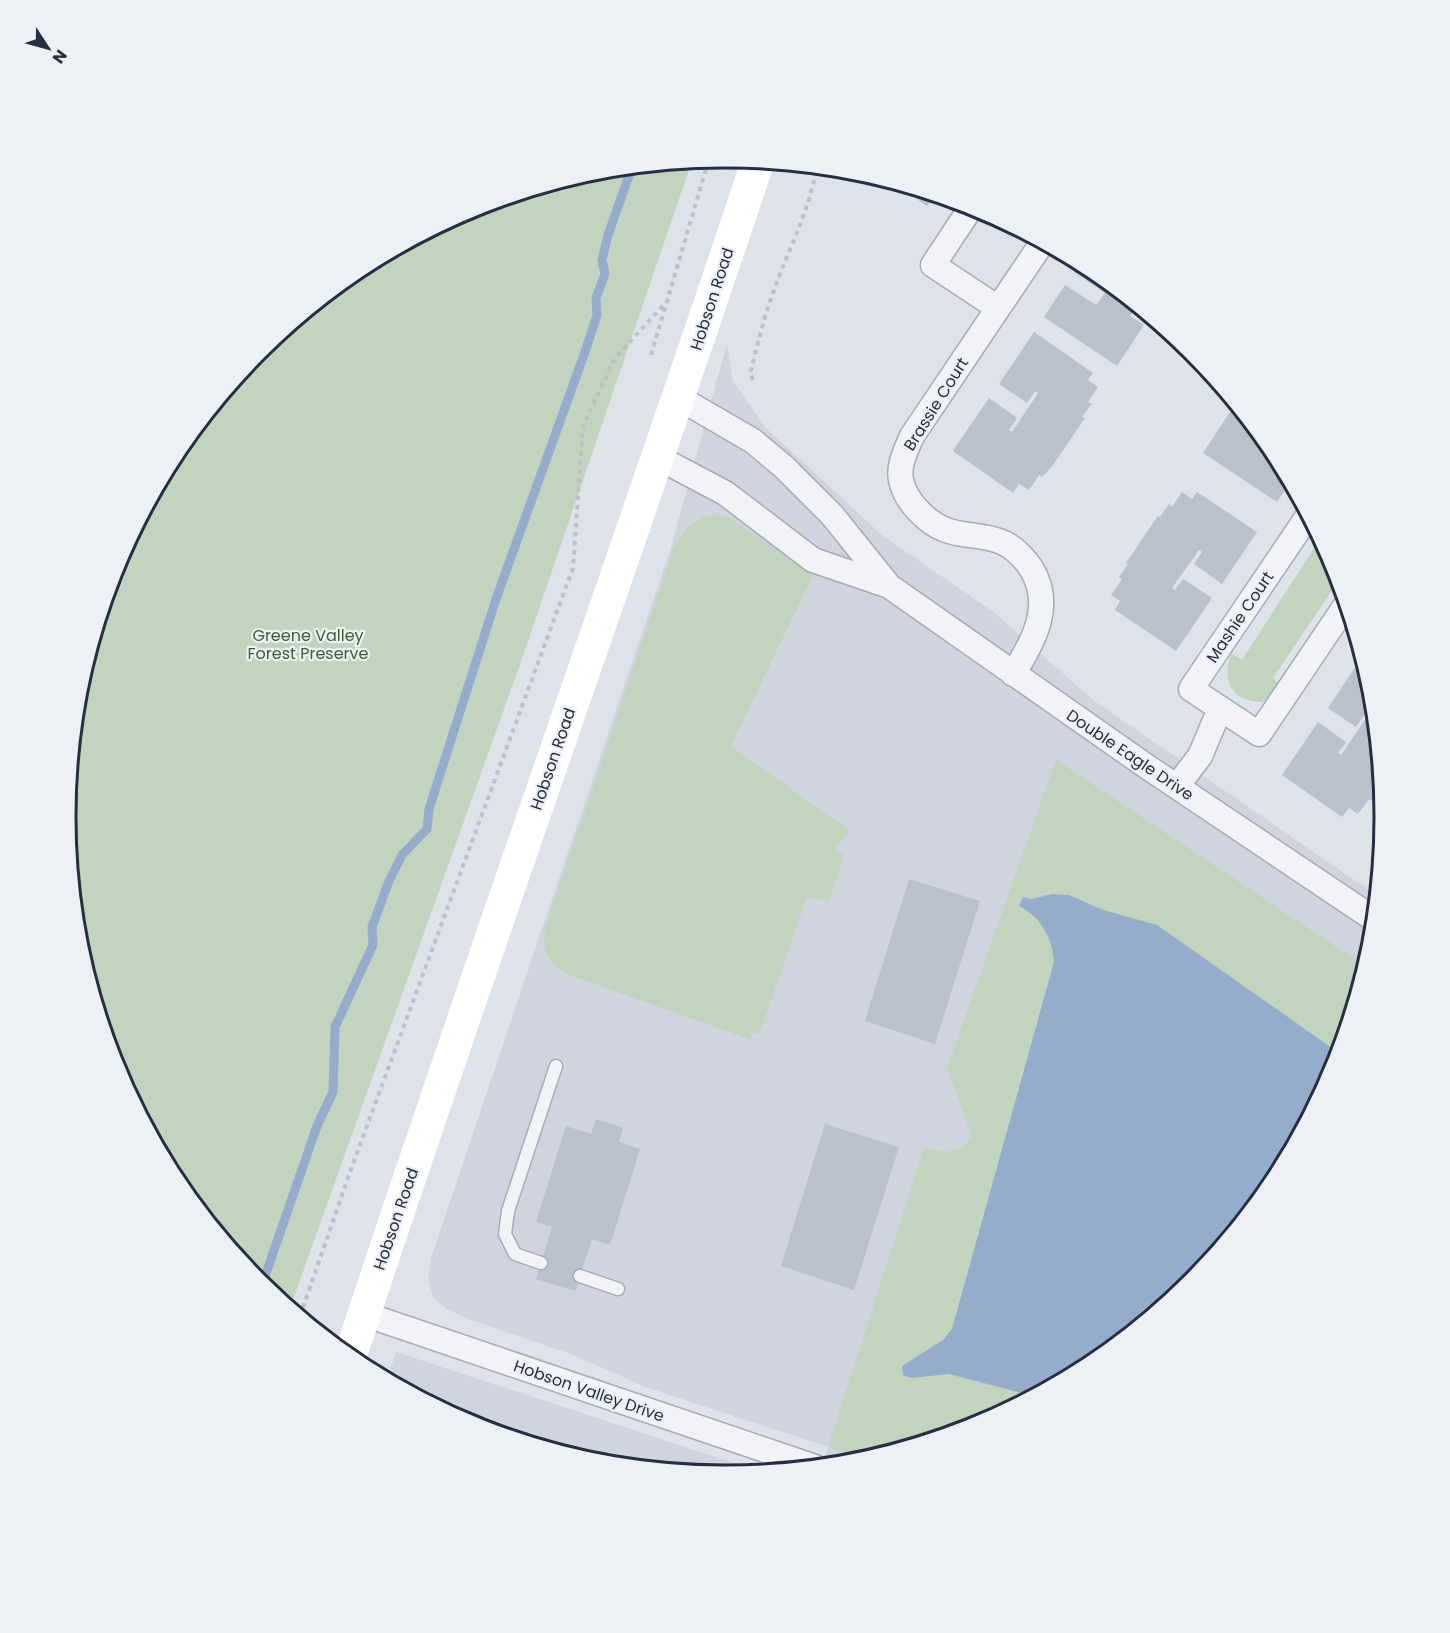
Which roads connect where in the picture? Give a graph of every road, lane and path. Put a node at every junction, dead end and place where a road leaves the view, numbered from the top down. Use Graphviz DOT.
graph roads {
  1 [pos="706,168"];
  2 [pos="755,169"];
  3 [pos="815,175"];
  4 [pos="966,215"];
  5 [pos="1038,249"];
  6 [pos="669,299"];
  7 [pos="999,308"];
  8 [pos="651,355"];
  9 [pos="753,380"];
  10 [pos="679,398"];
  11 [pos="659,458"];
  12 [pos="1303,523"];
  13 [pos="890,586"];
  14 [pos="1341,613"];
  15 [pos="1013,674"];
  16 [pos="1220,709"];
  17 [pos="1177,786"];
  18 [pos="1366,914"];
  19 [pos="556,1066"];
  20 [pos="540,1263"];
  21 [pos="580,1276"];
  22 [pos="618,1288"];
  23 [pos="303,1309"];
  24 [pos="364,1314"];
  25 [pos="353,1347"];
  26 [pos="795,1461"];
  1 -- 6 [label="path"];
  2 -- 10 [label="main road, Hobson Road"];
  3 -- 9 [label="path"];
  4 -- 7 [label="street"];
  5 -- 7 [label="street, Brassie Court"];
  6 -- 8 [label="path"];
  6 -- 23 [label="path"];
  7 -- 15 [label="street, Brassie Court"];
  10 -- 11 [label="main road, Hobson Road"];
  10 -- 13 [label="street, Double Eagle Drive"];
  11 -- 13 [label="street, Double Eagle Drive"];
  11 -- 24 [label="main road, Hobson Road"];
  12 -- 16 [label="street, Mashie Court"];
  13 -- 15 [label="street, Double Eagle Drive"];
  14 -- 16 [label="street, Mashie Court"];
  15 -- 17 [label="street, Double Eagle Drive"];
  16 -- 17 [label="street"];
  17 -- 18 [label="street, Double Eagle Drive"];
  19 -- 20 [label="lane"];
  21 -- 22 [label="lane"];
  24 -- 25 [label="main road, Hobson Road"];
  24 -- 26 [label="street, Hobson Valley Drive"];
}
